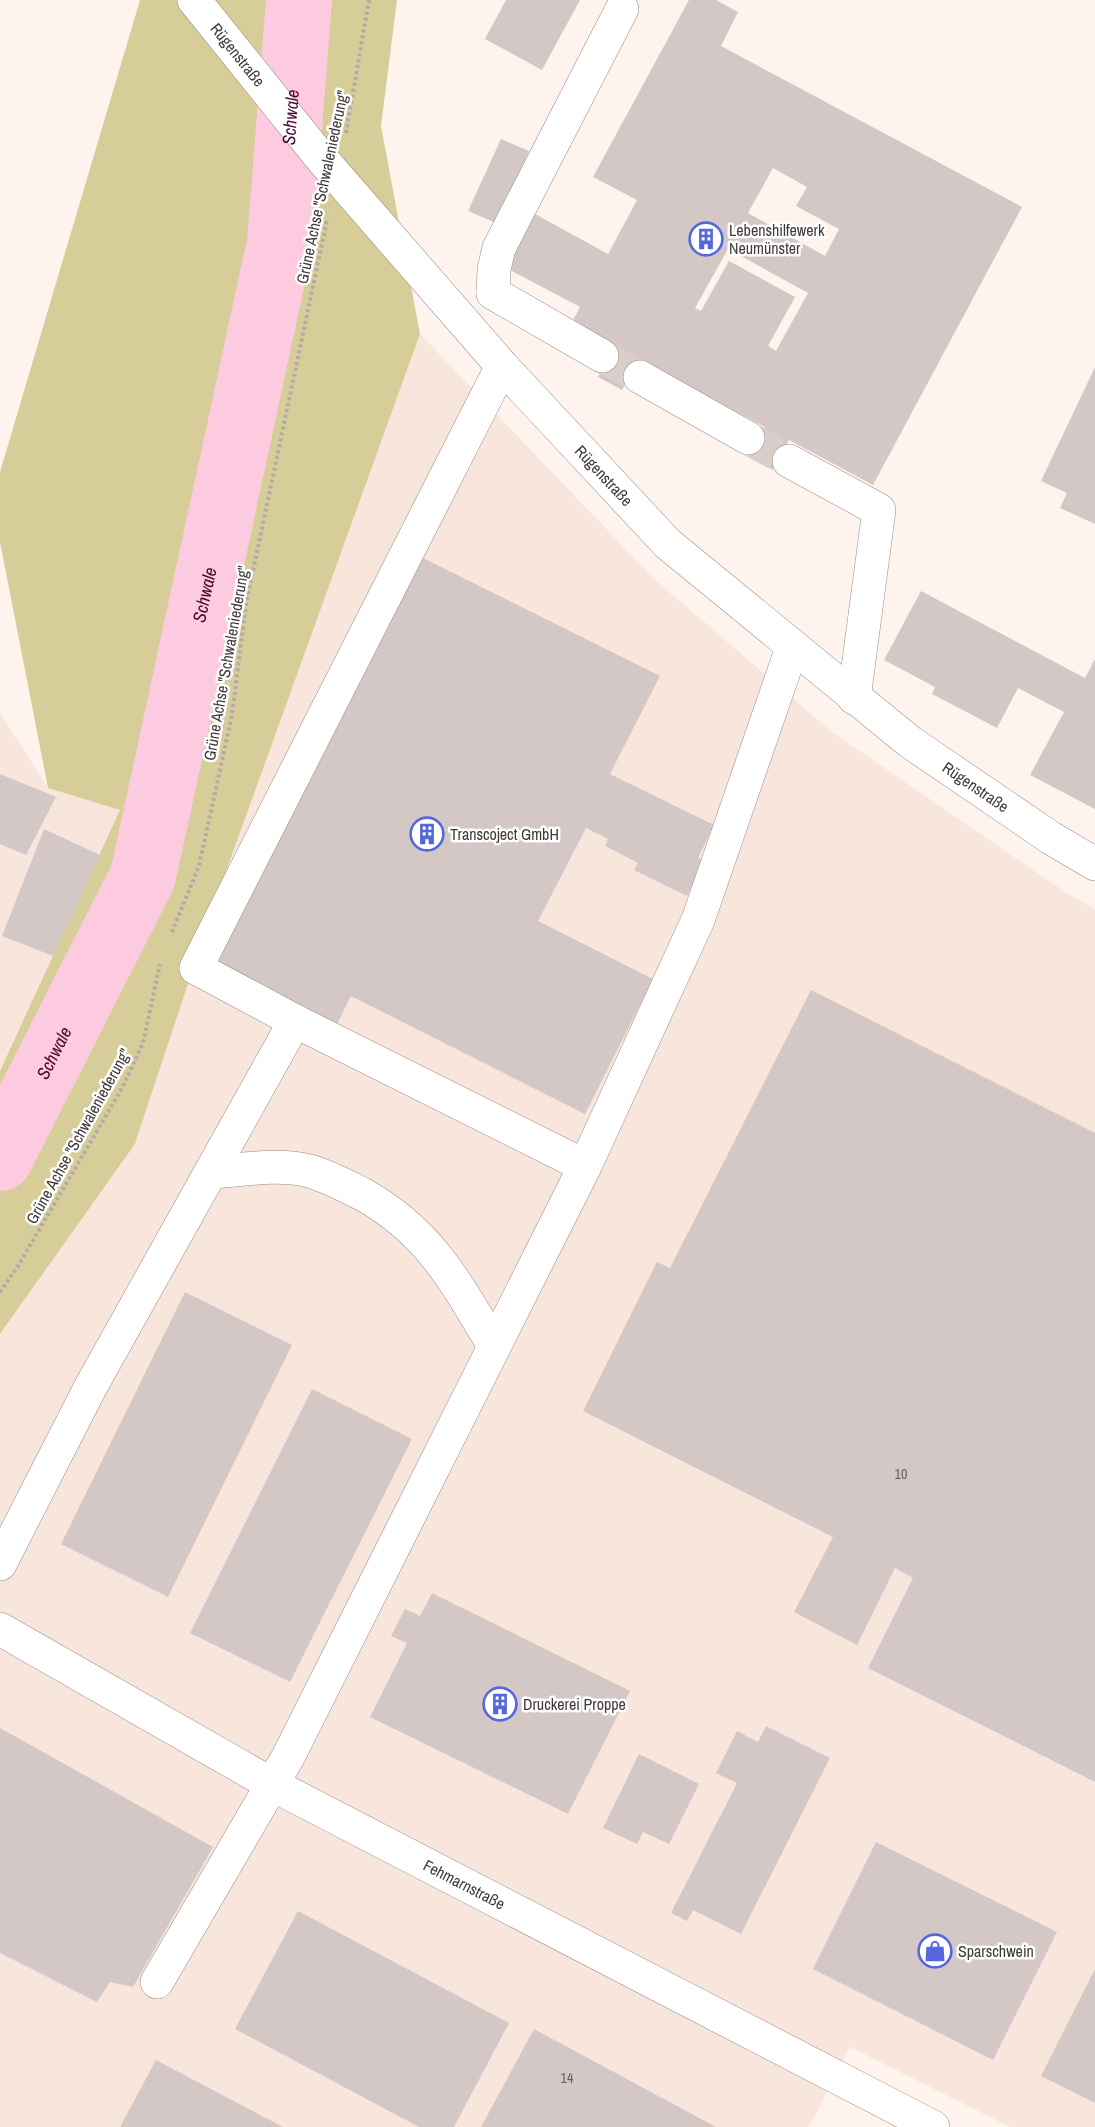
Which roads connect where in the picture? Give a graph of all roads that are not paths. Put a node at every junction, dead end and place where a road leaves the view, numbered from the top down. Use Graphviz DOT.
graph roads {
  1 [pos="194,0"];
  2 [pos="622,9"];
  3 [pos="493,293"];
  4 [pos="453,310"];
  5 [pos="602,356"];
  6 [pos="501,366"];
  7 [pos="640,377"];
  8 [pos="748,438"];
  9 [pos="789,461"];
  10 [pos="792,648"];
  11 [pos="854,698"];
  12 [pos="1095,864"];
  13 [pos="295,1021"];
  14 [pos="585,1166"];
  15 [pos="212,1172"];
  16 [pos="494,1346"];
  17 [pos="0,1564"];
  18 [pos="0,1629"];
  19 [pos="273,1785"];
  20 [pos="158,1982"];
  21 [pos="933,2127"];
  1 -- 4 [label="street, Rügenstraße"];
  2 -- 3 [label="street"];
  3 -- 4 [label="street"];
  3 -- 5 [label="street"];
  4 -- 6 [label="street, Rügenstraße"];
  6 -- 10 [label="street, Rügenstraße"];
  6 -- 13 [label="street"];
  7 -- 8 [label="street"];
  9 -- 11 [label="street"];
  10 -- 11 [label="street, Rügenstraße"];
  10 -- 14 [label="street"];
  11 -- 12 [label="street, Rügenstraße"];
  13 -- 14 [label="street"];
  13 -- 15 [label="street"];
  14 -- 16 [label="street"];
  15 -- 16 [label="street"];
  15 -- 17 [label="street"];
  16 -- 19 [label="street"];
  18 -- 19 [label="street, Fehmarnstraße"];
  19 -- 20 [label="street"];
  19 -- 21 [label="street, Fehmarnstraße"];
}
